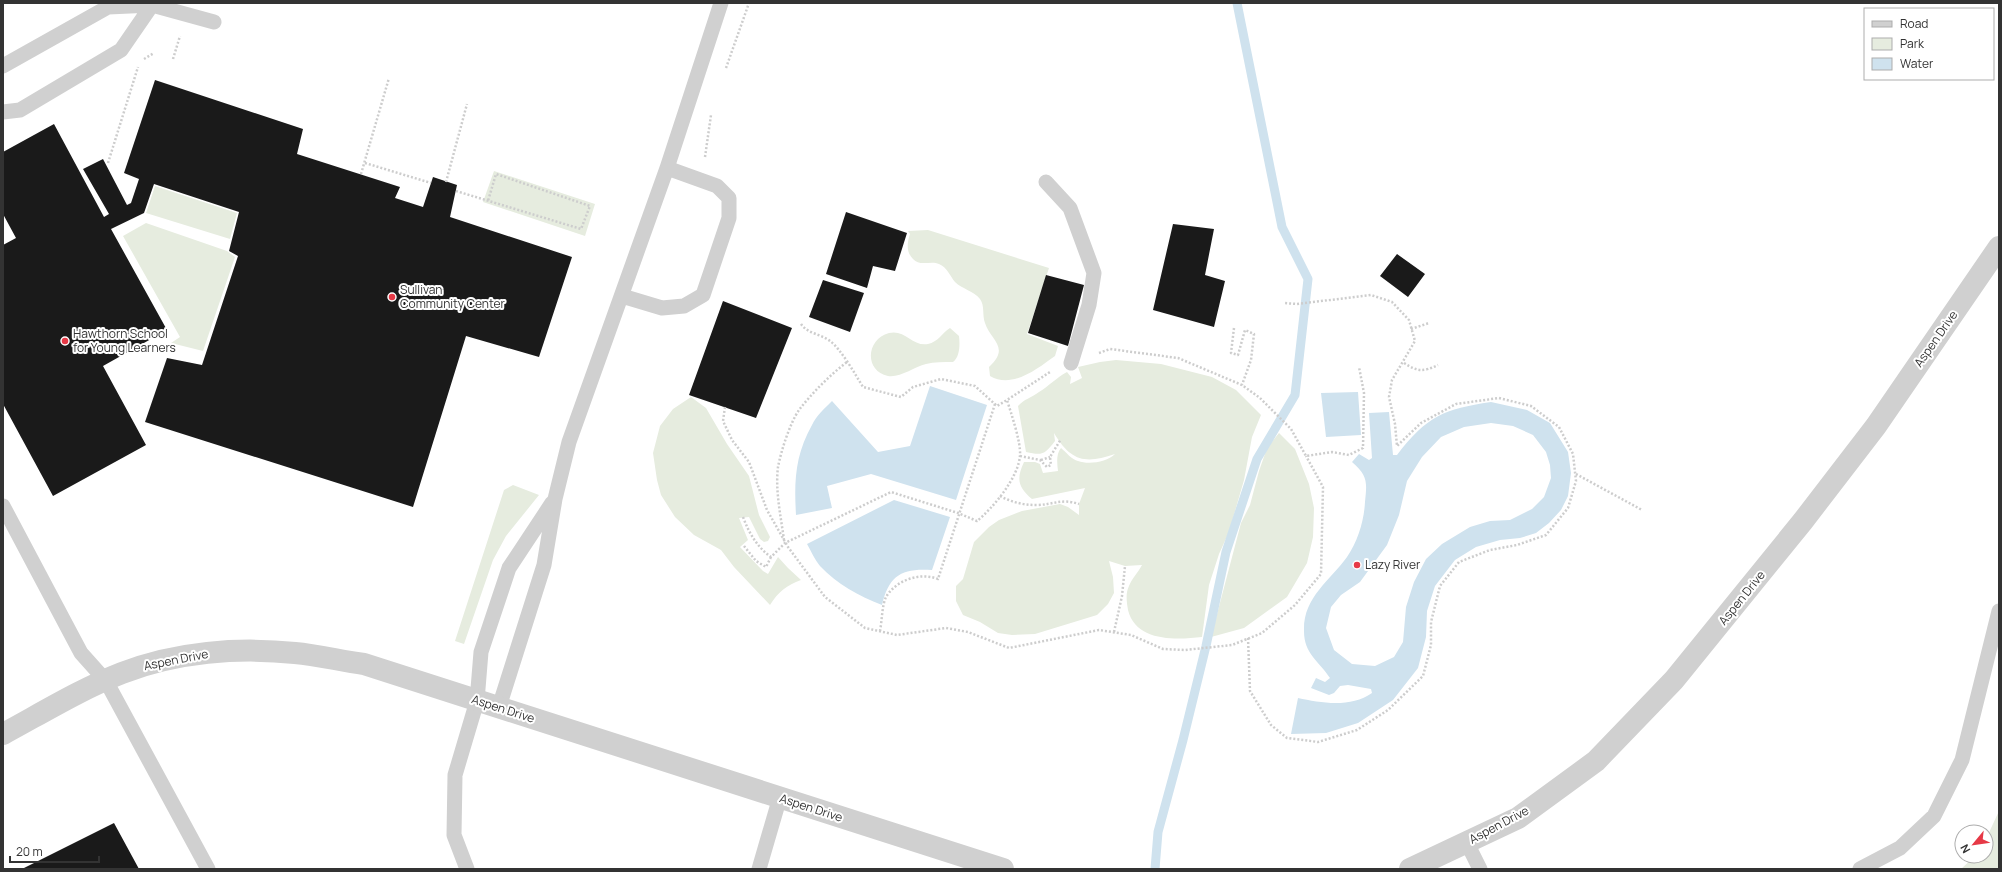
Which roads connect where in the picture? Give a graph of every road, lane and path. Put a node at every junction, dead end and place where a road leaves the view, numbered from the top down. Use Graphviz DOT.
graph roads {
  1 [pos="721,3"];
  2 [pos="749,3"];
  3 [pos="152,5"];
  4 [pos="214,22"];
  5 [pos="154,54"];
  6 [pos="3,66"];
  7 [pos="724,75"];
  8 [pos="389,78"];
  9 [pos="467,104"];
  10 [pos="711,111"];
  11 [pos="3,112"];
  12 [pos="710,162"];
  13 [pos="108,163"];
  14 [pos="365,163"];
  15 [pos="667,168"];
  16 [pos="360,174"];
  17 [pos="446,182"];
  18 [pos="1046,182"];
  19 [pos="431,183"];
  20 [pos="456,191"];
  21 [pos="488,201"];
  22 [pos="1999,247"];
  23 [pos="622,296"];
  24 [pos="1284,304"];
  25 [pos="1429,322"];
  26 [pos="801,324"];
  27 [pos="1234,328"];
  28 [pos="1411,329"];
  29 [pos="847,362"];
  30 [pos="1071,363"];
  31 [pos="1404,363"];
  32 [pos="1438,365"];
  33 [pos="1359,367"];
  34 [pos="1242,385"];
  35 [pos="1007,400"];
  36 [pos="995,404"];
  37 [pos="725,407"];
  38 [pos="1061,439"];
  39 [pos="1020,456"];
  40 [pos="1306,456"];
  41 [pos="1050,457"];
  42 [pos="1040,460"];
  43 [pos="1576,474"];
  44 [pos="1000,496"];
  45 [pos="555,499"];
  46 [pos="1079,504"];
  47 [pos="3,506"];
  48 [pos="1642,510"];
  49 [pos="958,513"];
  50 [pos="743,517"];
  51 [pos="785,543"];
  52 [pos="744,546"];
  53 [pos="771,557"];
  54 [pos="1125,566"];
  55 [pos="1999,611"];
  56 [pos="880,631"];
  57 [pos="1114,632"];
  58 [pos="1248,638"];
  59 [pos="106,681"];
  60 [pos="477,701"];
  61 [pos="499,708"];
  62 [pos="3,734"];
  63 [pos="780,798"];
  64 [pos="1467,843"];
  65 [pos="208,869"];
  66 [pos="468,869"];
  67 [pos="759,869"];
  68 [pos="1003,869"];
  69 [pos="1410,869"];
  70 [pos="1480,869"];
  71 [pos="1860,869"];
  1 -- 15 [label="lane"];
  2 -- 7 [label="path"];
  3 -- 4 [label="lane"];
  3 -- 6 [label="lane"];
  3 -- 11 [label="lane"];
  5 -- 13 [label="path"];
  8 -- 14 [label="path"];
  9 -- 17 [label="path"];
  10 -- 12 [label="path"];
  14 -- 16 [label="path"];
  14 -- 19 [label="path"];
  15 -- 23 [label="lane"];
  15 -- 23 [label="lane"];
  18 -- 30 [label="lane"];
  20 -- 21 [label="path"];
  21 -- 21 [label="path"];
  22 -- 64 [label="street, Aspen Drive"];
  23 -- 45 [label="lane"];
  24 -- 28 [label="path"];
  25 -- 28 [label="path"];
  26 -- 29 [label="path"];
  27 -- 34 [label="path"];
  28 -- 31 [label="path"];
  29 -- 36 [label="path"];
  29 -- 51 [label="path"];
  30 -- 34 [label="path"];
  30 -- 35 [label="path"];
  31 -- 32 [label="path"];
  31 -- 43 [label="path"];
  33 -- 40 [label="path"];
  34 -- 40 [label="path"];
  35 -- 36 [label="path"];
  35 -- 39 [label="path"];
  36 -- 49 [label="path"];
  37 -- 51 [label="path"];
  38 -- 41 [label="path"];
  39 -- 42 [label="path"];
  39 -- 44 [label="path"];
  40 -- 58 [label="path"];
  41 -- 42 [label="path"];
  41 -- 42 [label="path"];
  43 -- 48 [label="path"];
  43 -- 58 [label="path"];
  44 -- 46 [label="path"];
  44 -- 49 [label="path"];
  45 -- 60 [label="lane"];
  45 -- 61 [label="lane"];
  47 -- 59 [label="lane"];
  49 -- 51 [label="path"];
  49 -- 56 [label="path"];
  50 -- 53 [label="path"];
  51 -- 53 [label="path"];
  51 -- 56 [label="path"];
  52 -- 53 [label="path"];
  54 -- 57 [label="path"];
  55 -- 71 [label="lane"];
  56 -- 57 [label="path"];
  57 -- 58 [label="path"];
  59 -- 60 [label="street, Aspen Drive"];
  59 -- 62 [label="street, Aspen Drive"];
  59 -- 65 [label="lane"];
  60 -- 61 [label="street, Aspen Drive"];
  60 -- 66 [label="lane"];
  61 -- 63 [label="street, Aspen Drive"];
  63 -- 67 [label="lane"];
  63 -- 68 [label="street, Aspen Drive"];
  64 -- 69 [label="street, Aspen Drive"];
  64 -- 70 [label="lane"];
}
